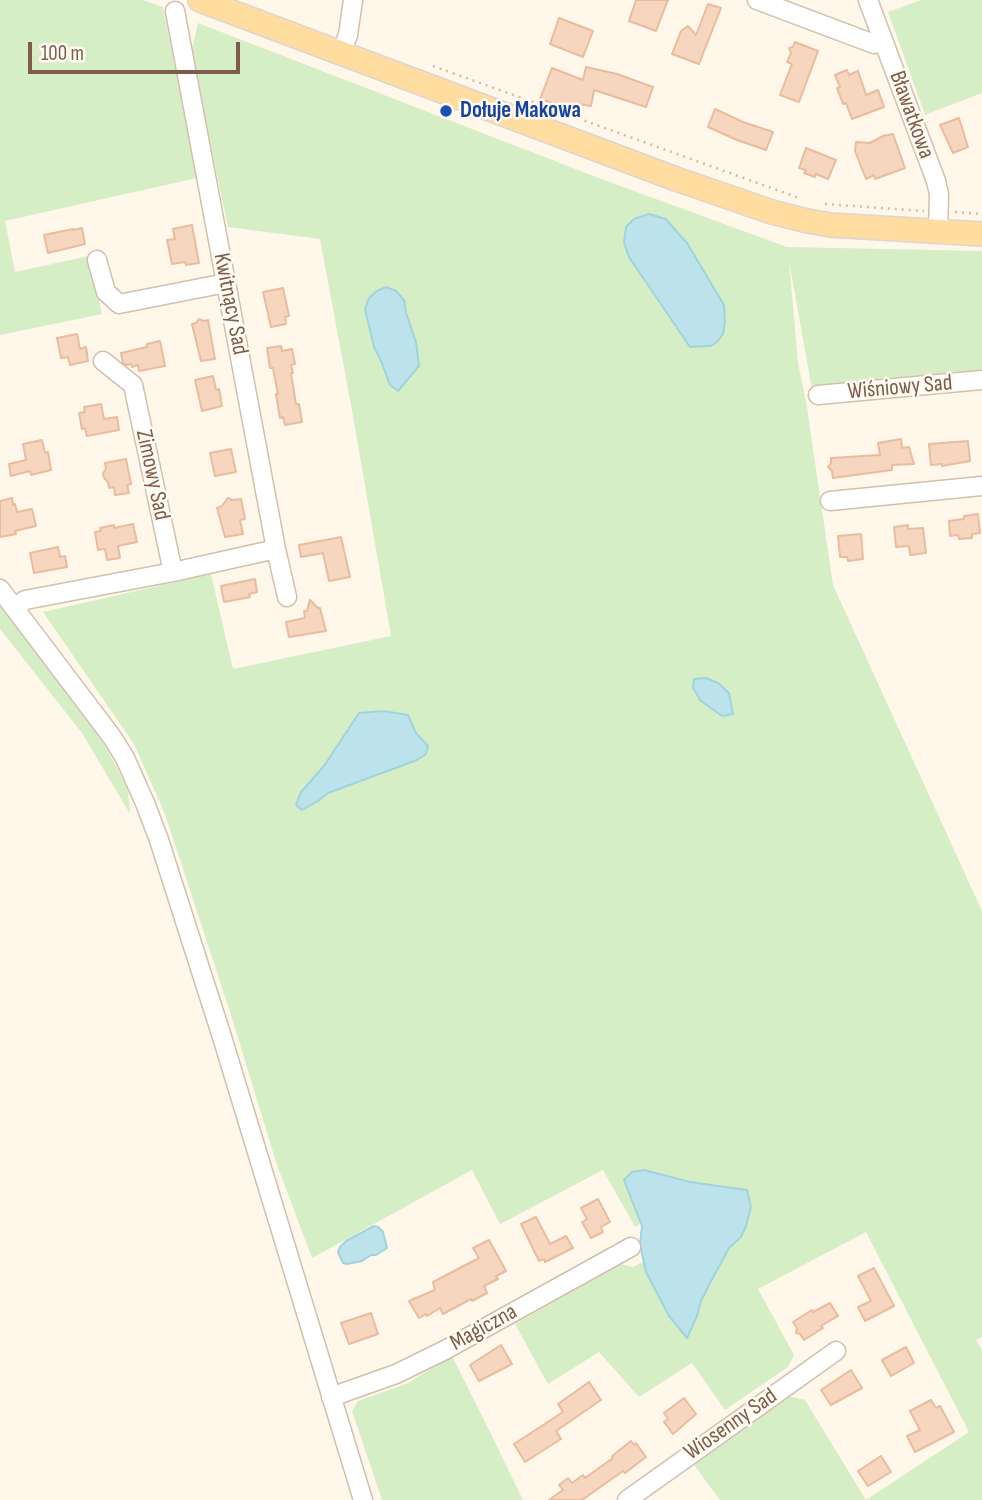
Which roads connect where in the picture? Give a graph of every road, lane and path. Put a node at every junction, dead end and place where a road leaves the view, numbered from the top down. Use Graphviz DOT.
graph roads {
  1 [pos="200,0"];
  2 [pos="353,0"];
  3 [pos="757,0"];
  4 [pos="868,0"];
  5 [pos="175,11"];
  6 [pos="884,42"];
  7 [pos="341,53"];
  8 [pos="428,65"];
  9 [pos="803,200"];
  10 [pos="815,203"];
  11 [pos="982,214"];
  12 [pos="939,222"];
  13 [pos="982,234"];
  14 [pos="97,260"];
  15 [pos="226,283"];
  16 [pos="103,361"];
  17 [pos="982,380"];
  18 [pos="818,395"];
  19 [pos="982,486"];
  20 [pos="830,501"];
  21 [pos="276,549"];
  22 [pos="173,572"];
  23 [pos="0,589"];
  24 [pos="287,597"];
  25 [pos="14,608"];
  26 [pos="631,1247"];
  27 [pos="836,1351"];
  28 [pos="331,1398"];
  29 [pos="363,1500"];
  30 [pos="627,1500"];
  1 -- 7 [label="main road"];
  2 -- 7 [label="street"];
  3 -- 6 [label="street"];
  4 -- 6 [label="street, Bławatkowa"];
  5 -- 15 [label="street, Kwitnący Sad"];
  6 -- 12 [label="street, Bławatkowa"];
  7 -- 12 [label="main road"];
  8 -- 9 [label="path"];
  10 -- 12 [label="path"];
  11 -- 12 [label="path"];
  12 -- 13 [label="main road"];
  14 -- 15 [label="street"];
  15 -- 21 [label="street, Kwitnący Sad"];
  16 -- 22 [label="street, Zimowy Sad"];
  17 -- 18 [label="street, Wiśniowy Sad"];
  19 -- 20 [label="street"];
  21 -- 22 [label="street"];
  21 -- 24 [label="street, Kwitnący Sad"];
  22 -- 25 [label="street"];
  23 -- 25 [label="street"];
  25 -- 28 [label="street"];
  26 -- 28 [label="street, Magiczna"];
  27 -- 30 [label="street, Wiosenny Sad"];
  28 -- 29 [label="street"];
}
